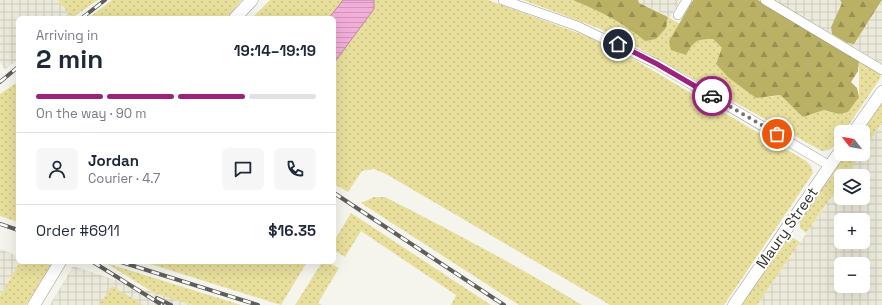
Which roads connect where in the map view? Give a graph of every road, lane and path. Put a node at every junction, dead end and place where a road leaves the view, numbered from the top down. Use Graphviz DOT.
graph roads {
  1 [pos="252,0"];
  2 [pos="503,0"];
  3 [pos="687,0"];
  4 [pos="764,0"];
  5 [pos="678,15"];
  6 [pos="237,16"];
  7 [pos="882,70"];
  8 [pos="882,92"];
  9 [pos="859,125"];
  10 [pos="834,160"];
  11 [pos="830,166"];
  12 [pos="58,266"];
  13 [pos="34,305"];
  14 [pos="734,305"];
  1 -- 6 [label="main road"];
  2 -- 11 [label="street"];
  3 -- 5 [label="street"];
  4 -- 7 [label="street"];
  8 -- 9 [label="main road"];
  10 -- 11 [label="main road, Maury Street"];
  11 -- 14 [label="main road, Maury Street"];
  12 -- 13 [label="main road"];
}
